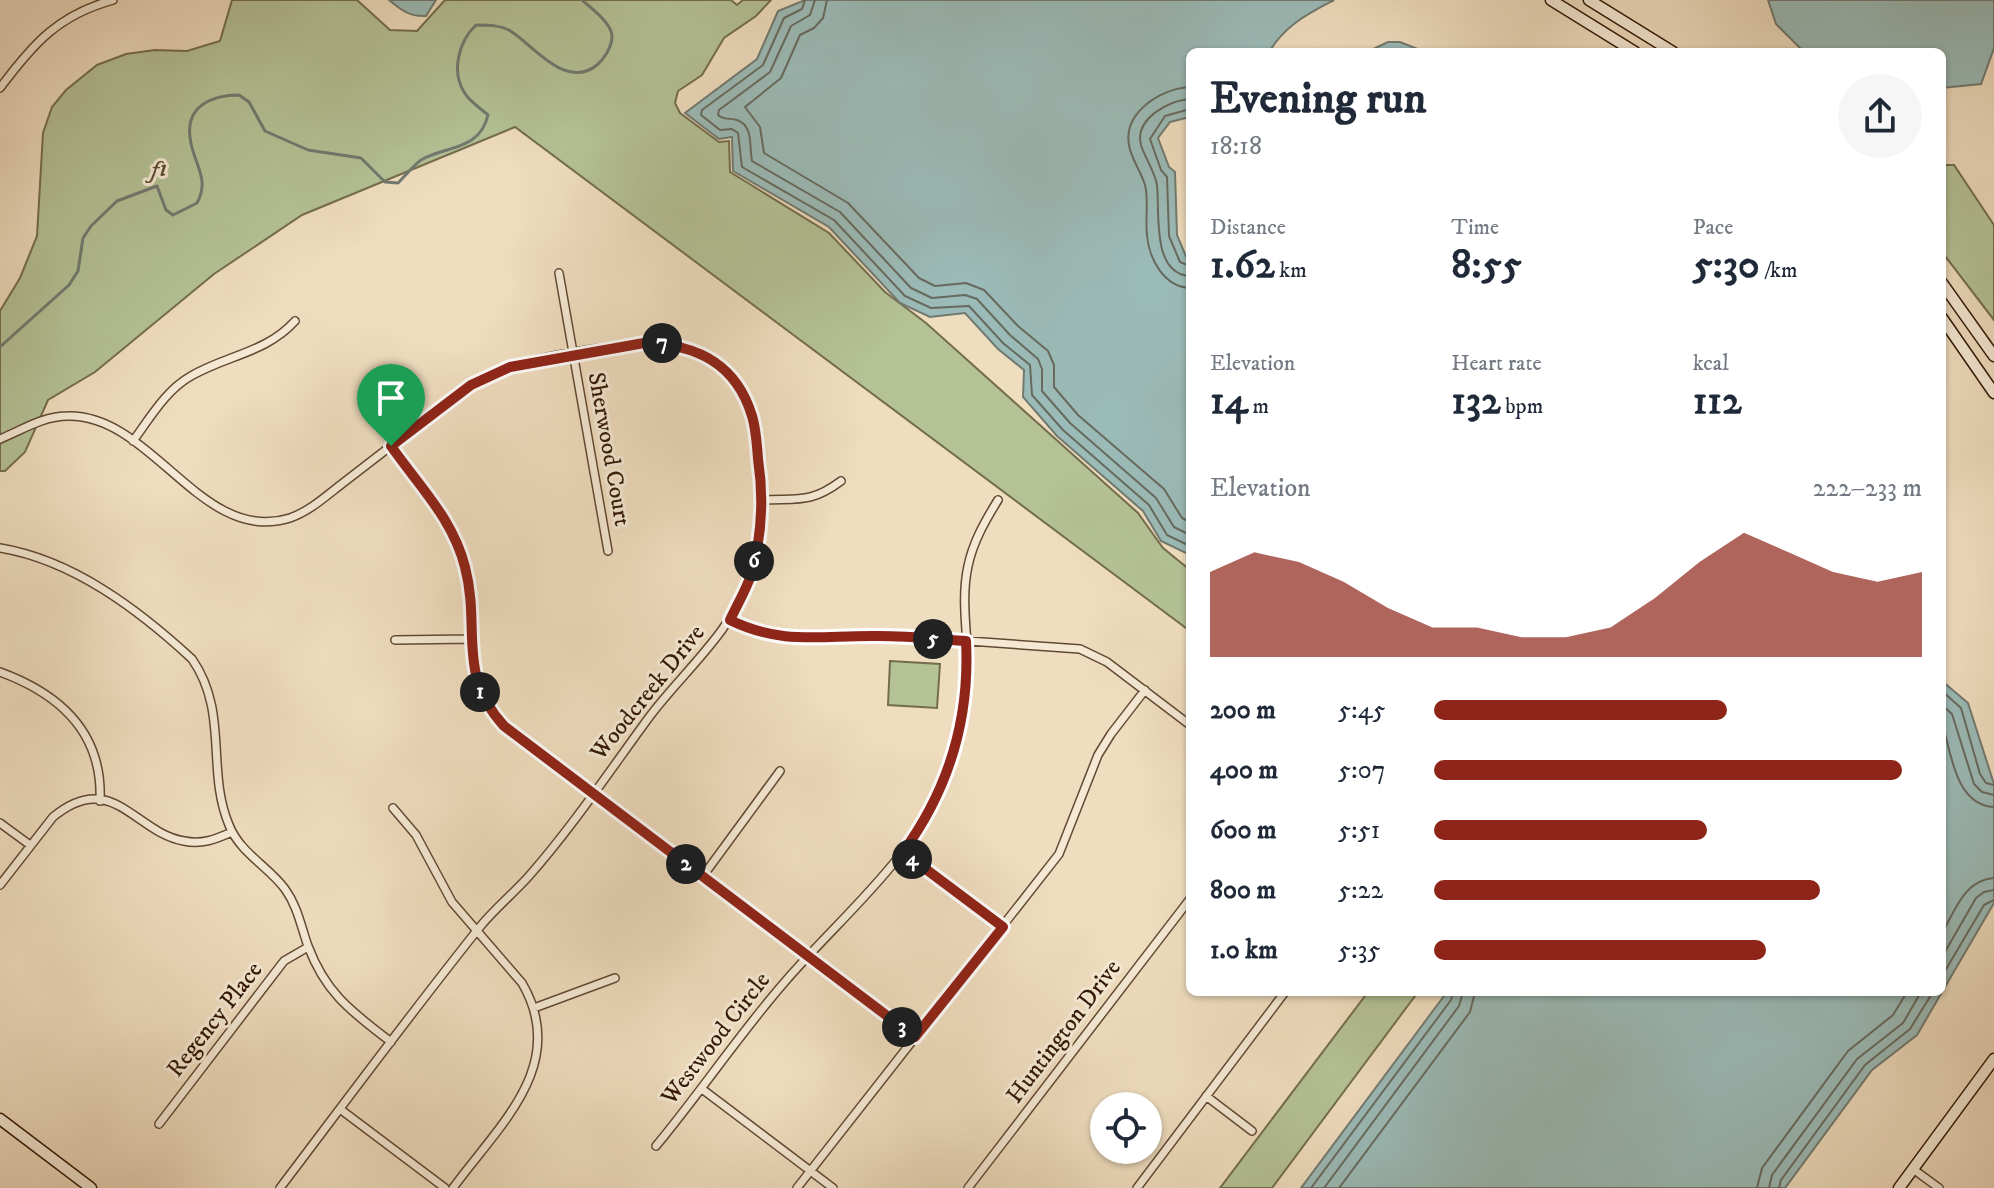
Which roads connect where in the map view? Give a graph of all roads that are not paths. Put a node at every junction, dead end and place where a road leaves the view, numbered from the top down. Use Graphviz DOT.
graph roads {
  1 [pos="113,0"];
  2 [pos="1551,0"];
  3 [pos="1589,0"];
  4 [pos="1629,48"];
  5 [pos="1667,48"];
  6 [pos="0,88"];
  7 [pos="559,273"];
  8 [pos="1946,289"];
  9 [pos="295,321"];
  10 [pos="1946,324"];
  11 [pos="574,354"];
  12 [pos="1994,356"];
  13 [pos="1994,393"];
  14 [pos="0,439"];
  15 [pos="133,441"];
  16 [pos="391,446"];
  17 [pos="841,481"];
  18 [pos="762,500"];
  19 [pos="998,500"];
  20 [pos="0,548"];
  21 [pos="608,551"];
  22 [pos="730,620"];
  23 [pos="472,639"];
  24 [pos="395,640"];
  25 [pos="966,641"];
  26 [pos="0,672"];
  27 [pos="1145,690"];
  28 [pos="1186,722"];
  29 [pos="780,771"];
  30 [pos="593,793"];
  31 [pos="100,801"];
  32 [pos="393,808"];
  33 [pos="0,823"];
  34 [pos="232,832"];
  35 [pos="30,845"];
  36 [pos="903,852"];
  37 [pos="703,876"];
  38 [pos="0,885"];
  39 [pos="1186,904"];
  40 [pos="1003,927"];
  41 [pos="476,931"];
  42 [pos="308,947"];
  43 [pos="808,956"];
  44 [pos="615,978"];
  45 [pos="1282,996"];
  46 [pos="534,1008"];
  47 [pos="915,1037"];
  48 [pos="391,1042"];
  49 [pos="1994,1059"];
  50 [pos="702,1089"];
  51 [pos="1206,1096"];
  52 [pos="340,1109"];
  53 [pos="0,1119"];
  54 [pos="159,1124"];
  55 [pos="1252,1131"];
  56 [pos="656,1146"];
  57 [pos="1913,1169"];
  58 [pos="810,1171"];
  59 [pos="91,1188"];
  60 [pos="280,1188"];
  61 [pos="445,1188"];
  62 [pos="453,1188"];
  63 [pos="797,1188"];
  64 [pos="833,1188"];
  65 [pos="968,1188"];
  66 [pos="1137,1188"];
  67 [pos="1899,1188"];
  68 [pos="1939,1188"];
  1 -- 6 [label="street"];
  2 -- 4 [label="main road"];
  3 -- 5 [label="main road"];
  7 -- 11 [label="street, Sherwood Court"];
  8 -- 12 [label="main road"];
  9 -- 15 [label="street"];
  10 -- 13 [label="main road"];
  11 -- 16 [label="street, Woodcreek Drive"];
  11 -- 18 [label="street, Woodcreek Drive"];
  11 -- 21 [label="street, Sherwood Court"];
  14 -- 15 [label="street, Woodcreek Drive"];
  15 -- 16 [label="street, Woodcreek Drive"];
  16 -- 23 [label="street"];
  17 -- 18 [label="street"];
  18 -- 22 [label="street, Woodcreek Drive"];
  19 -- 25 [label="street, Westwood Circle"];
  20 -- 34 [label="street"];
  22 -- 25 [label="street"];
  22 -- 30 [label="street, Woodcreek Drive"];
  23 -- 24 [label="street"];
  23 -- 30 [label="street"];
  25 -- 27 [label="street"];
  25 -- 36 [label="street, Westwood Circle"];
  26 -- 31 [label="street"];
  27 -- 28 [label="street"];
  27 -- 40 [label="street"];
  29 -- 37 [label="street"];
  30 -- 37 [label="street"];
  30 -- 41 [label="street, Woodcreek Drive"];
  31 -- 34 [label="street"];
  31 -- 35 [label="street"];
  32 -- 41 [label="street"];
  33 -- 35 [label="street"];
  34 -- 42 [label="street"];
  35 -- 38 [label="street"];
  36 -- 40 [label="street"];
  36 -- 43 [label="street, Westwood Circle"];
  37 -- 43 [label="street"];
  39 -- 65 [label="street, Huntington Drive"];
  40 -- 47 [label="street"];
  41 -- 46 [label="street"];
  41 -- 48 [label="street, Woodcreek Drive"];
  42 -- 48 [label="street"];
  42 -- 54 [label="street, Regency Place"];
  43 -- 47 [label="street"];
  43 -- 50 [label="street, Westwood Circle"];
  44 -- 46 [label="street"];
  45 -- 51 [label="street"];
  46 -- 62 [label="street"];
  47 -- 58 [label="street"];
  48 -- 52 [label="street, Woodcreek Drive"];
  49 -- 57 [label="main road"];
  50 -- 56 [label="street, Westwood Circle"];
  50 -- 58 [label="street"];
  51 -- 55 [label="street"];
  51 -- 66 [label="street"];
  52 -- 60 [label="street, Woodcreek Drive"];
  52 -- 61 [label="street"];
  53 -- 59 [label="main road"];
  57 -- 67 [label="main road"];
  57 -- 68 [label="street"];
  58 -- 63 [label="street"];
  58 -- 64 [label="street"];
}
